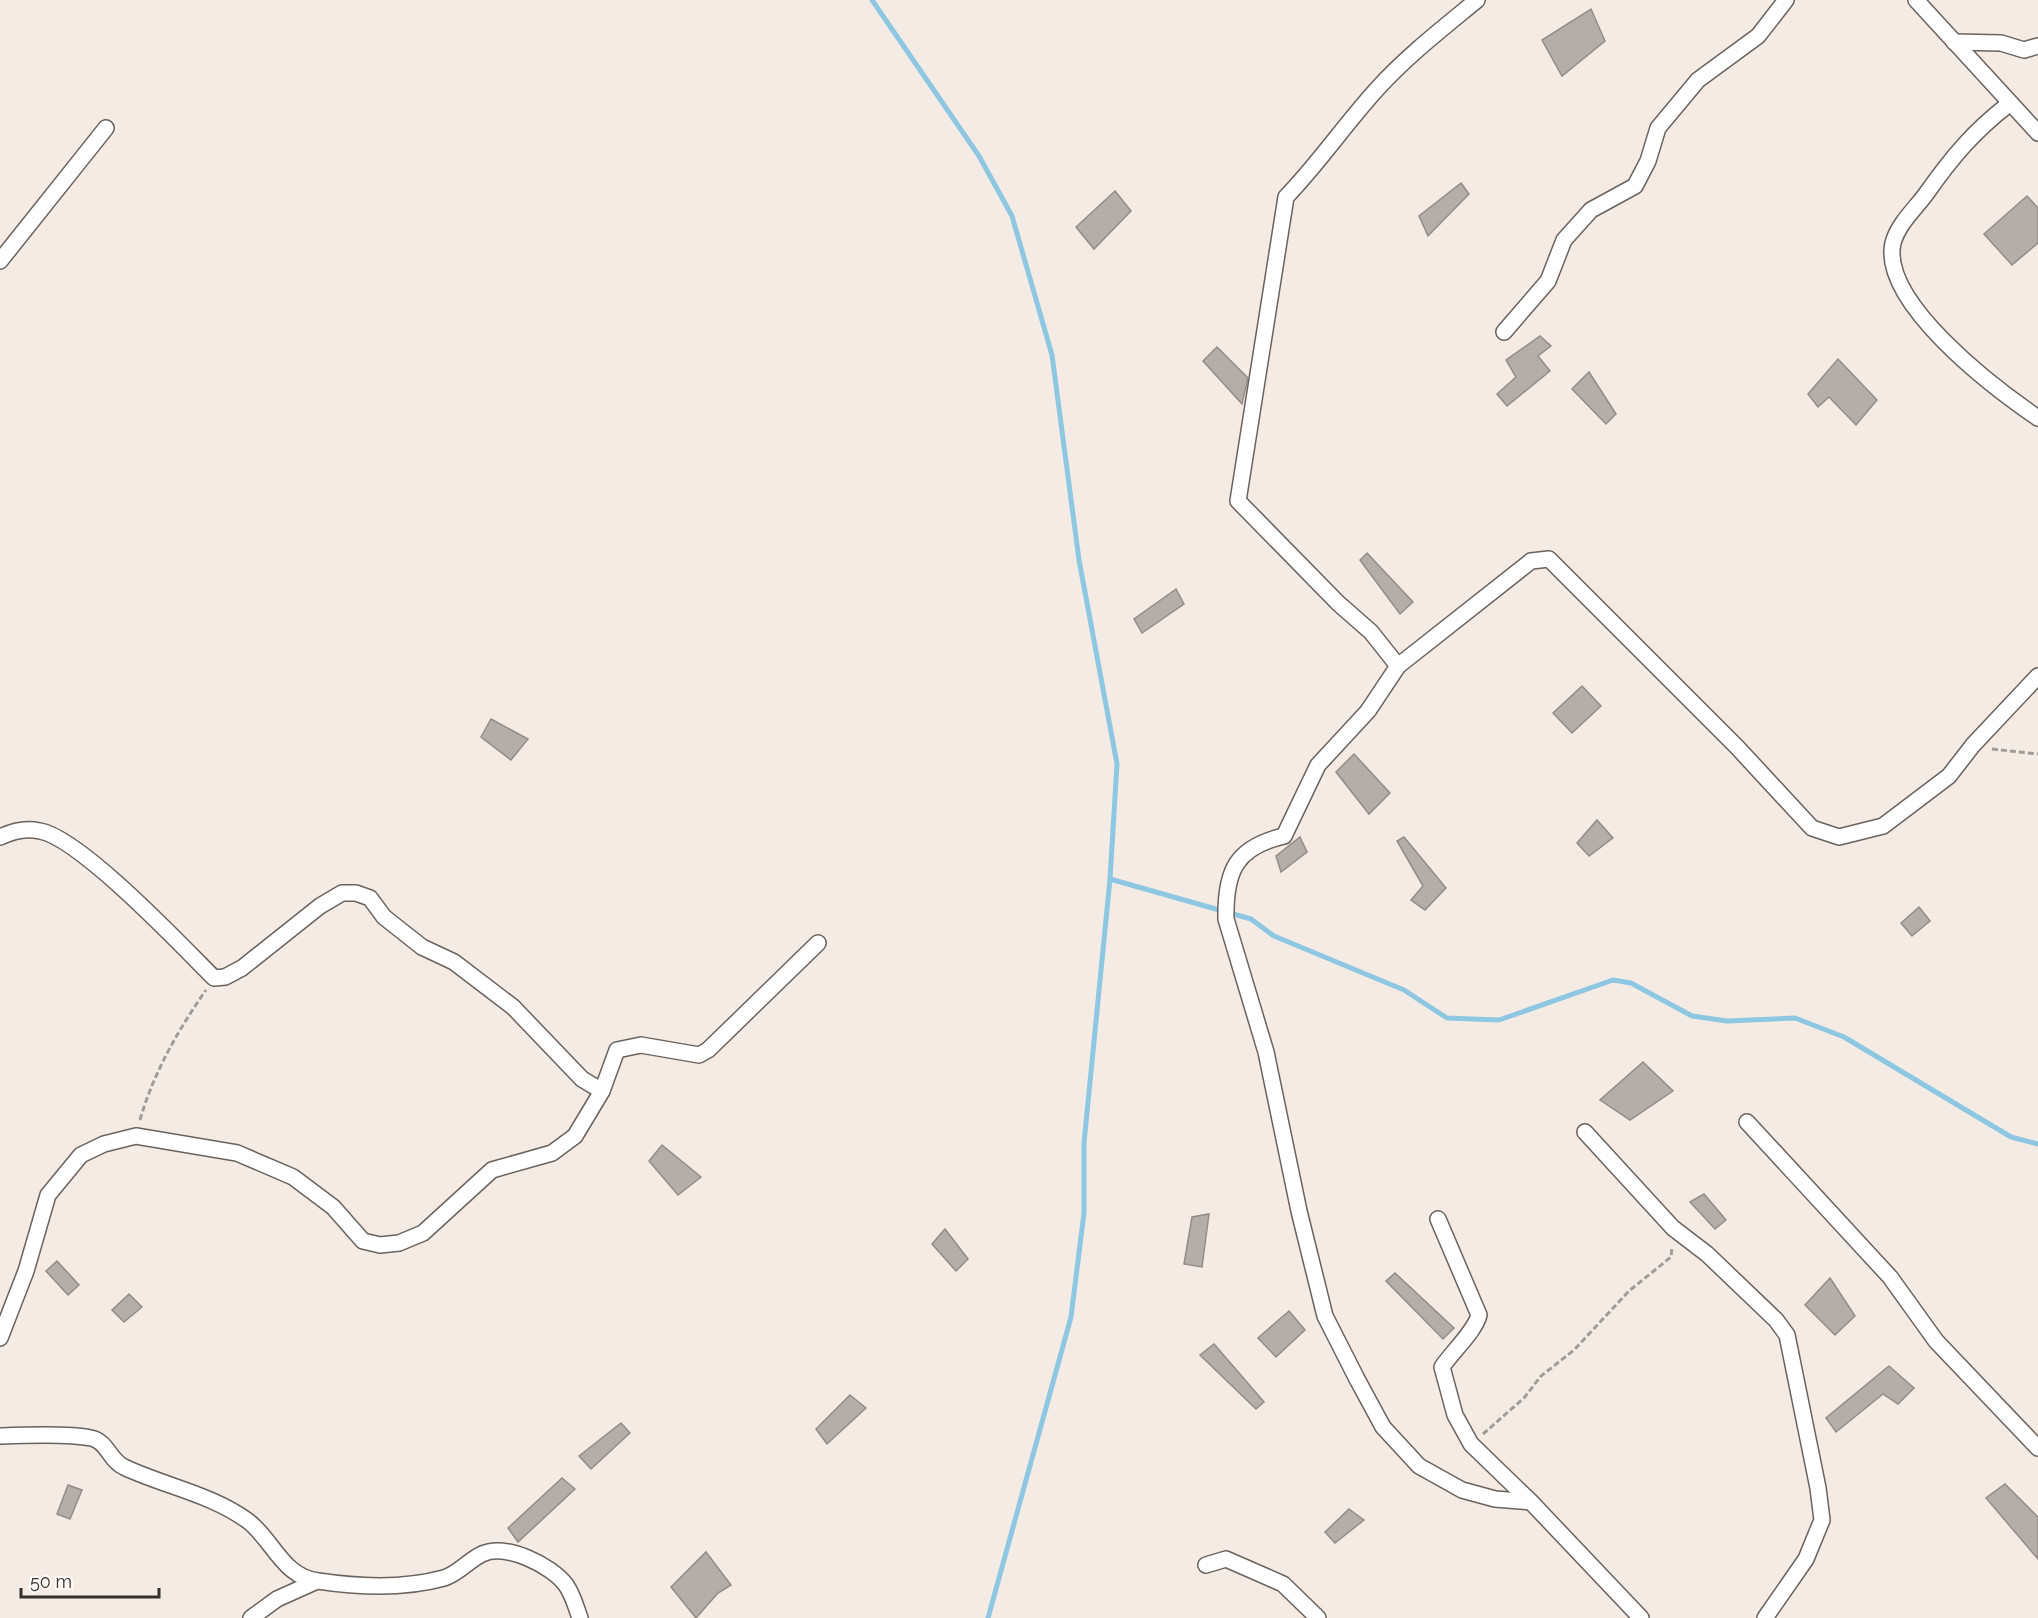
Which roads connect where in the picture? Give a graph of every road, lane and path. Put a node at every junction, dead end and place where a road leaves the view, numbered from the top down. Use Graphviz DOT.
graph roads {
  1 [pos="1477,0"];
  2 [pos="1786,0"];
  3 [pos="1916,0"];
  4 [pos="1954,42"];
  5 [pos="2038,46"];
  6 [pos="2009,104"];
  7 [pos="106,128"];
  8 [pos="2038,133"];
  9 [pos="0,261"];
  10 [pos="1504,332"];
  11 [pos="2038,418"];
  12 [pos="1398,666"];
  13 [pos="2038,676"];
  14 [pos="1973,745"];
  15 [pos="2038,754"];
  16 [pos="0,837"];
  17 [pos="818,943"];
  18 [pos="214,978"];
  19 [pos="602,1091"];
  20 [pos="1747,1122"];
  21 [pos="1585,1132"];
  22 [pos="135,1137"];
  23 [pos="1438,1219"];
  24 [pos="1673,1227"];
  25 [pos="0,1338"];
  26 [pos="0,1436"];
  27 [pos="1471,1444"];
  28 [pos="2038,1448"];
  29 [pos="1531,1502"];
  30 [pos="1206,1565"];
  31 [pos="317,1581"];
  32 [pos="1636,1617"];
  33 [pos="251,1618"];
  34 [pos="580,1618"];
  35 [pos="1318,1618"];
  36 [pos="1765,1618"];
  1 -- 12 [label="street"];
  2 -- 10 [label="street"];
  3 -- 4 [label="street"];
  4 -- 5 [label="street"];
  4 -- 6 [label="street"];
  6 -- 8 [label="street"];
  6 -- 11 [label="street"];
  7 -- 9 [label="street"];
  12 -- 14 [label="street"];
  12 -- 29 [label="street"];
  13 -- 14 [label="street"];
  14 -- 15 [label="path"];
  16 -- 18 [label="street"];
  17 -- 19 [label="street"];
  18 -- 19 [label="street"];
  18 -- 22 [label="path"];
  19 -- 22 [label="street"];
  20 -- 28 [label="street"];
  21 -- 24 [label="street"];
  22 -- 25 [label="street"];
  23 -- 27 [label="street"];
  24 -- 27 [label="path"];
  24 -- 36 [label="street"];
  26 -- 31 [label="street"];
  27 -- 29 [label="street"];
  29 -- 32 [label="street"];
  30 -- 35 [label="street"];
  31 -- 33 [label="street"];
  31 -- 34 [label="street"];
}
